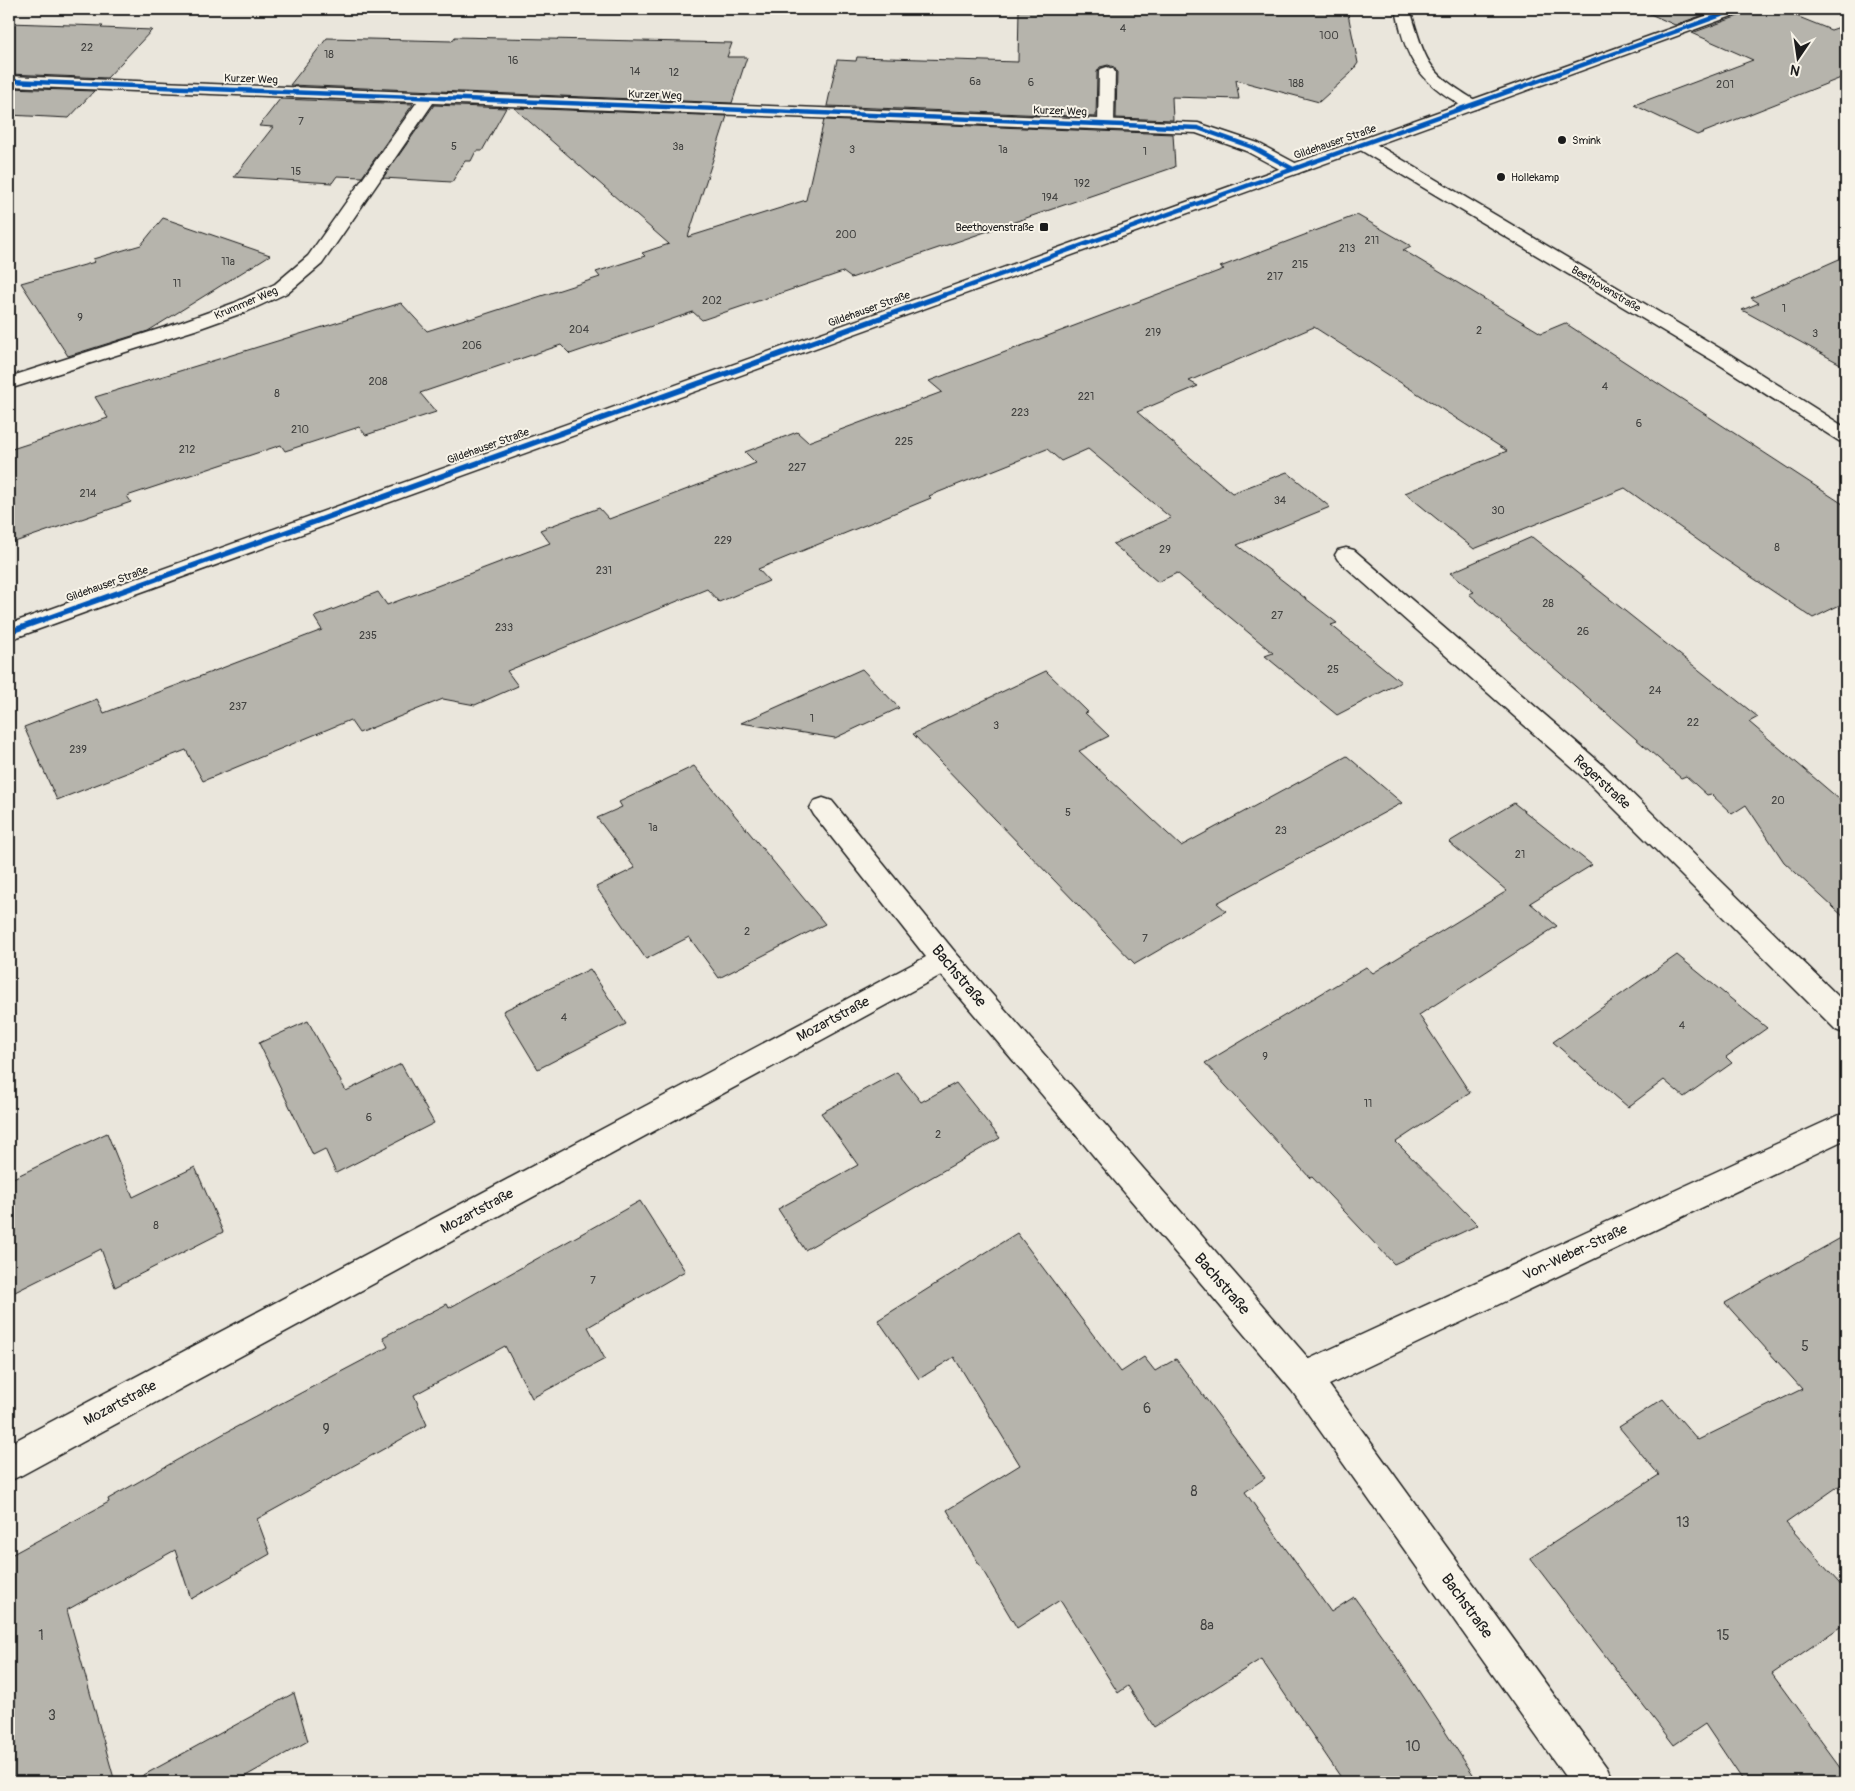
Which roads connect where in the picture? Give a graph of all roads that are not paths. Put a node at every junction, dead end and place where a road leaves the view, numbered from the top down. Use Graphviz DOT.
graph roads {
  1 [pos="1402,9"];
  2 [pos="1738,9"];
  3 [pos="1107,72"];
  4 [pos="9,82"];
  5 [pos="428,98"];
  6 [pos="1472,105"];
  7 [pos="1106,124"];
  8 [pos="1363,144"];
  9 [pos="1293,168"];
  10 [pos="9,383"];
  11 [pos="1846,437"];
  12 [pos="1346,555"];
  13 [pos="9,632"];
  14 [pos="823,808"];
  15 [pos="945,960"];
  16 [pos="1846,1022"];
  17 [pos="1846,1125"];
  18 [pos="1304,1379"];
  19 [pos="9,1463"];
  20 [pos="1593,1782"];
  1 -- 6 [label="street"];
  2 -- 6 [label="street, Gildehauser Straße"];
  3 -- 7 [label="street"];
  4 -- 5 [label="street, Kurzer Weg"];
  5 -- 7 [label="street, Kurzer Weg"];
  5 -- 10 [label="street, Krummer Weg"];
  6 -- 8 [label="street, Gildehauser Straße"];
  7 -- 9 [label="street, Kurzer Weg"];
  8 -- 9 [label="street, Gildehauser Straße"];
  8 -- 11 [label="street, Beethovenstraße"];
  9 -- 13 [label="street, Gildehauser Straße"];
  12 -- 16 [label="street, Regerstraße"];
  14 -- 15 [label="street, Bachstraße"];
  15 -- 18 [label="street, Bachstraße"];
  15 -- 19 [label="street, Mozartstraße"];
  17 -- 18 [label="street, Von-Weber-Straße"];
  18 -- 20 [label="street, Bachstraße"];
}
